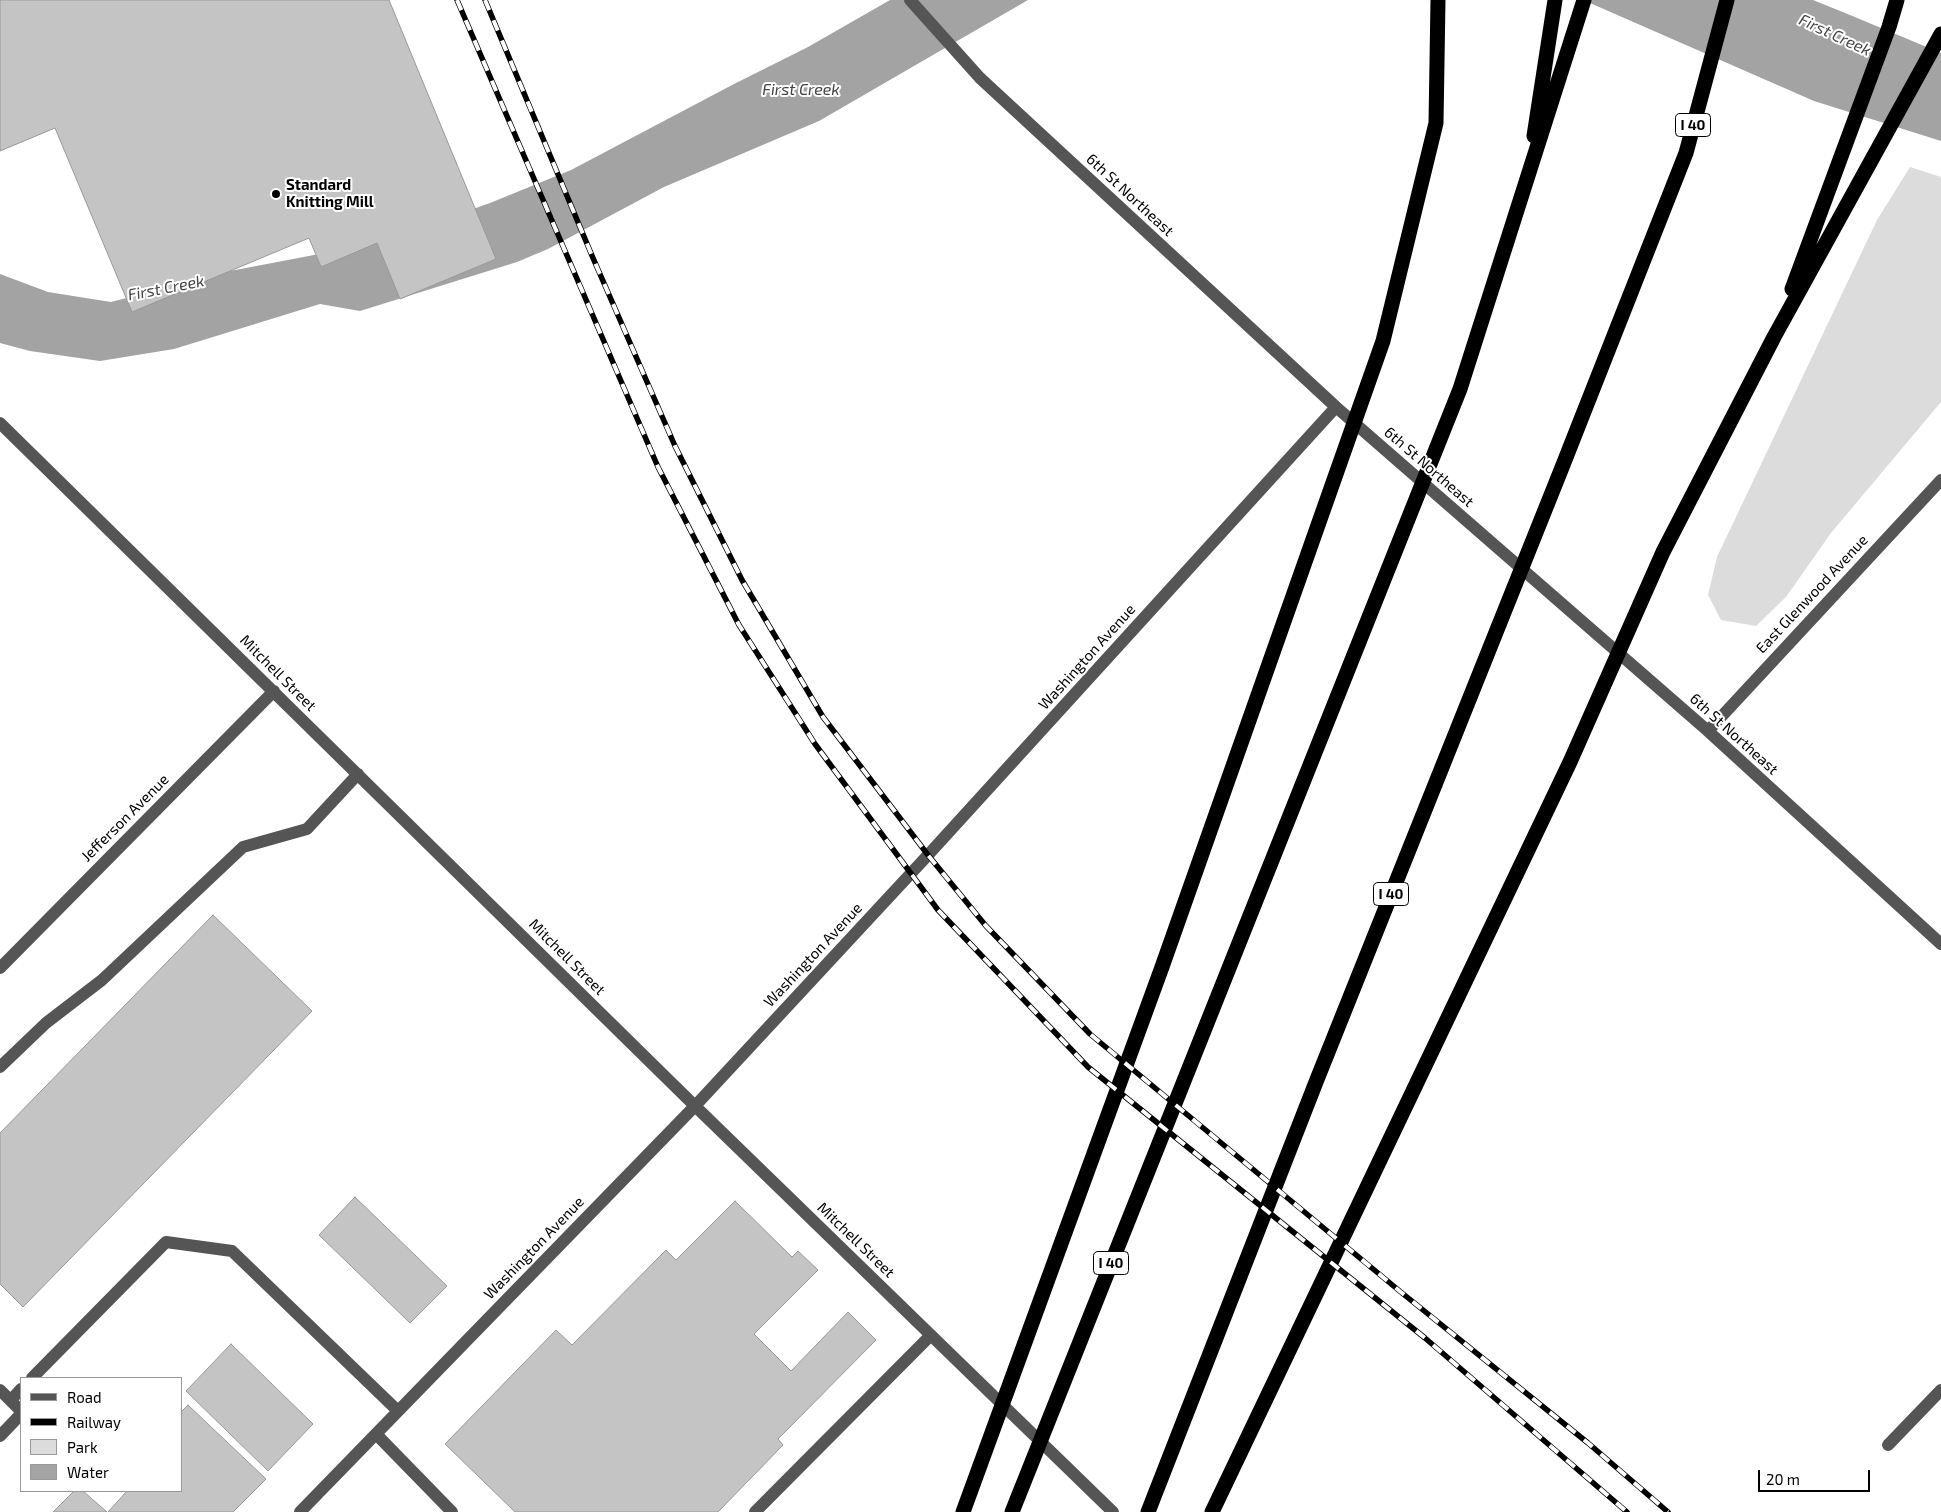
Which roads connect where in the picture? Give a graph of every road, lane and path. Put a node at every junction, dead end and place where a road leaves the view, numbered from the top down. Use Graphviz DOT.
graph roads {
  1 [pos="910,0"];
  2 [pos="1438,0"];
  3 [pos="1554,0"];
  4 [pos="1584,0"];
  5 [pos="1727,0"];
  6 [pos="1897,0"];
  7 [pos="1941,34"];
  8 [pos="1526,184"];
  9 [pos="1774,337"];
  10 [pos="1336,408"];
  11 [pos="0,423"];
  12 [pos="1941,480"];
  13 [pos="274,691"];
  14 [pos="1708,731"];
  15 [pos="358,774"];
  16 [pos="1941,944"];
  17 [pos="0,968"];
  18 [pos="0,1068"];
  19 [pos="695,1106"];
  20 [pos="931,1335"];
  21 [pos="33,1377"];
  22 [pos="0,1390"];
  23 [pos="20,1390"];
  24 [pos="1941,1390"];
  25 [pos="11,1400"];
  26 [pos="20,1411"];
  27 [pos="398,1411"];
  28 [pos="20,1413"];
  29 [pos="376,1434"];
  30 [pos="0,1436"];
  31 [pos="1888,1445"];
  32 [pos="300,1512"];
  33 [pos="452,1512"];
  34 [pos="755,1512"];
  35 [pos="963,1512"];
  36 [pos="1012,1512"];
  37 [pos="1113,1512"];
  38 [pos="1148,1512"];
  39 [pos="1212,1512"];
  1 -- 10 [label="street, 6th St Northeast"];
  2 -- 35 [label="highway"];
  3 -- 8 [label="highway"];
  4 -- 8 [label="highway, I 40"];
  5 -- 38 [label="highway, I 40"];
  6 -- 9 [label="highway"];
  7 -- 9 [label="highway"];
  8 -- 36 [label="highway, I 40"];
  9 -- 39 [label="highway"];
  10 -- 14 [label="street, 6th St Northeast"];
  10 -- 19 [label="street, Washington Avenue"];
  11 -- 13 [label="street, Mitchell Street"];
  12 -- 14 [label="street, East Glenwood Avenue"];
  13 -- 15 [label="street, Mitchell Street"];
  13 -- 17 [label="street, Jefferson Avenue"];
  14 -- 16 [label="street, 6th St Northeast"];
  15 -- 18 [label="street"];
  15 -- 19 [label="street, Mitchell Street"];
  19 -- 20 [label="street, Mitchell Street"];
  19 -- 27 [label="street, Washington Avenue"];
  20 -- 34 [label="street"];
  20 -- 37 [label="street, Mitchell Street"];
  21 -- 27 [label="street"];
  22 -- 25 [label="street"];
  23 -- 25 [label="street"];
  24 -- 31 [label="street"];
  25 -- 26 [label="street"];
  27 -- 29 [label="street, Washington Avenue"];
  28 -- 30 [label="street"];
  29 -- 32 [label="street, Washington Avenue"];
  29 -- 33 [label="street"];
}
